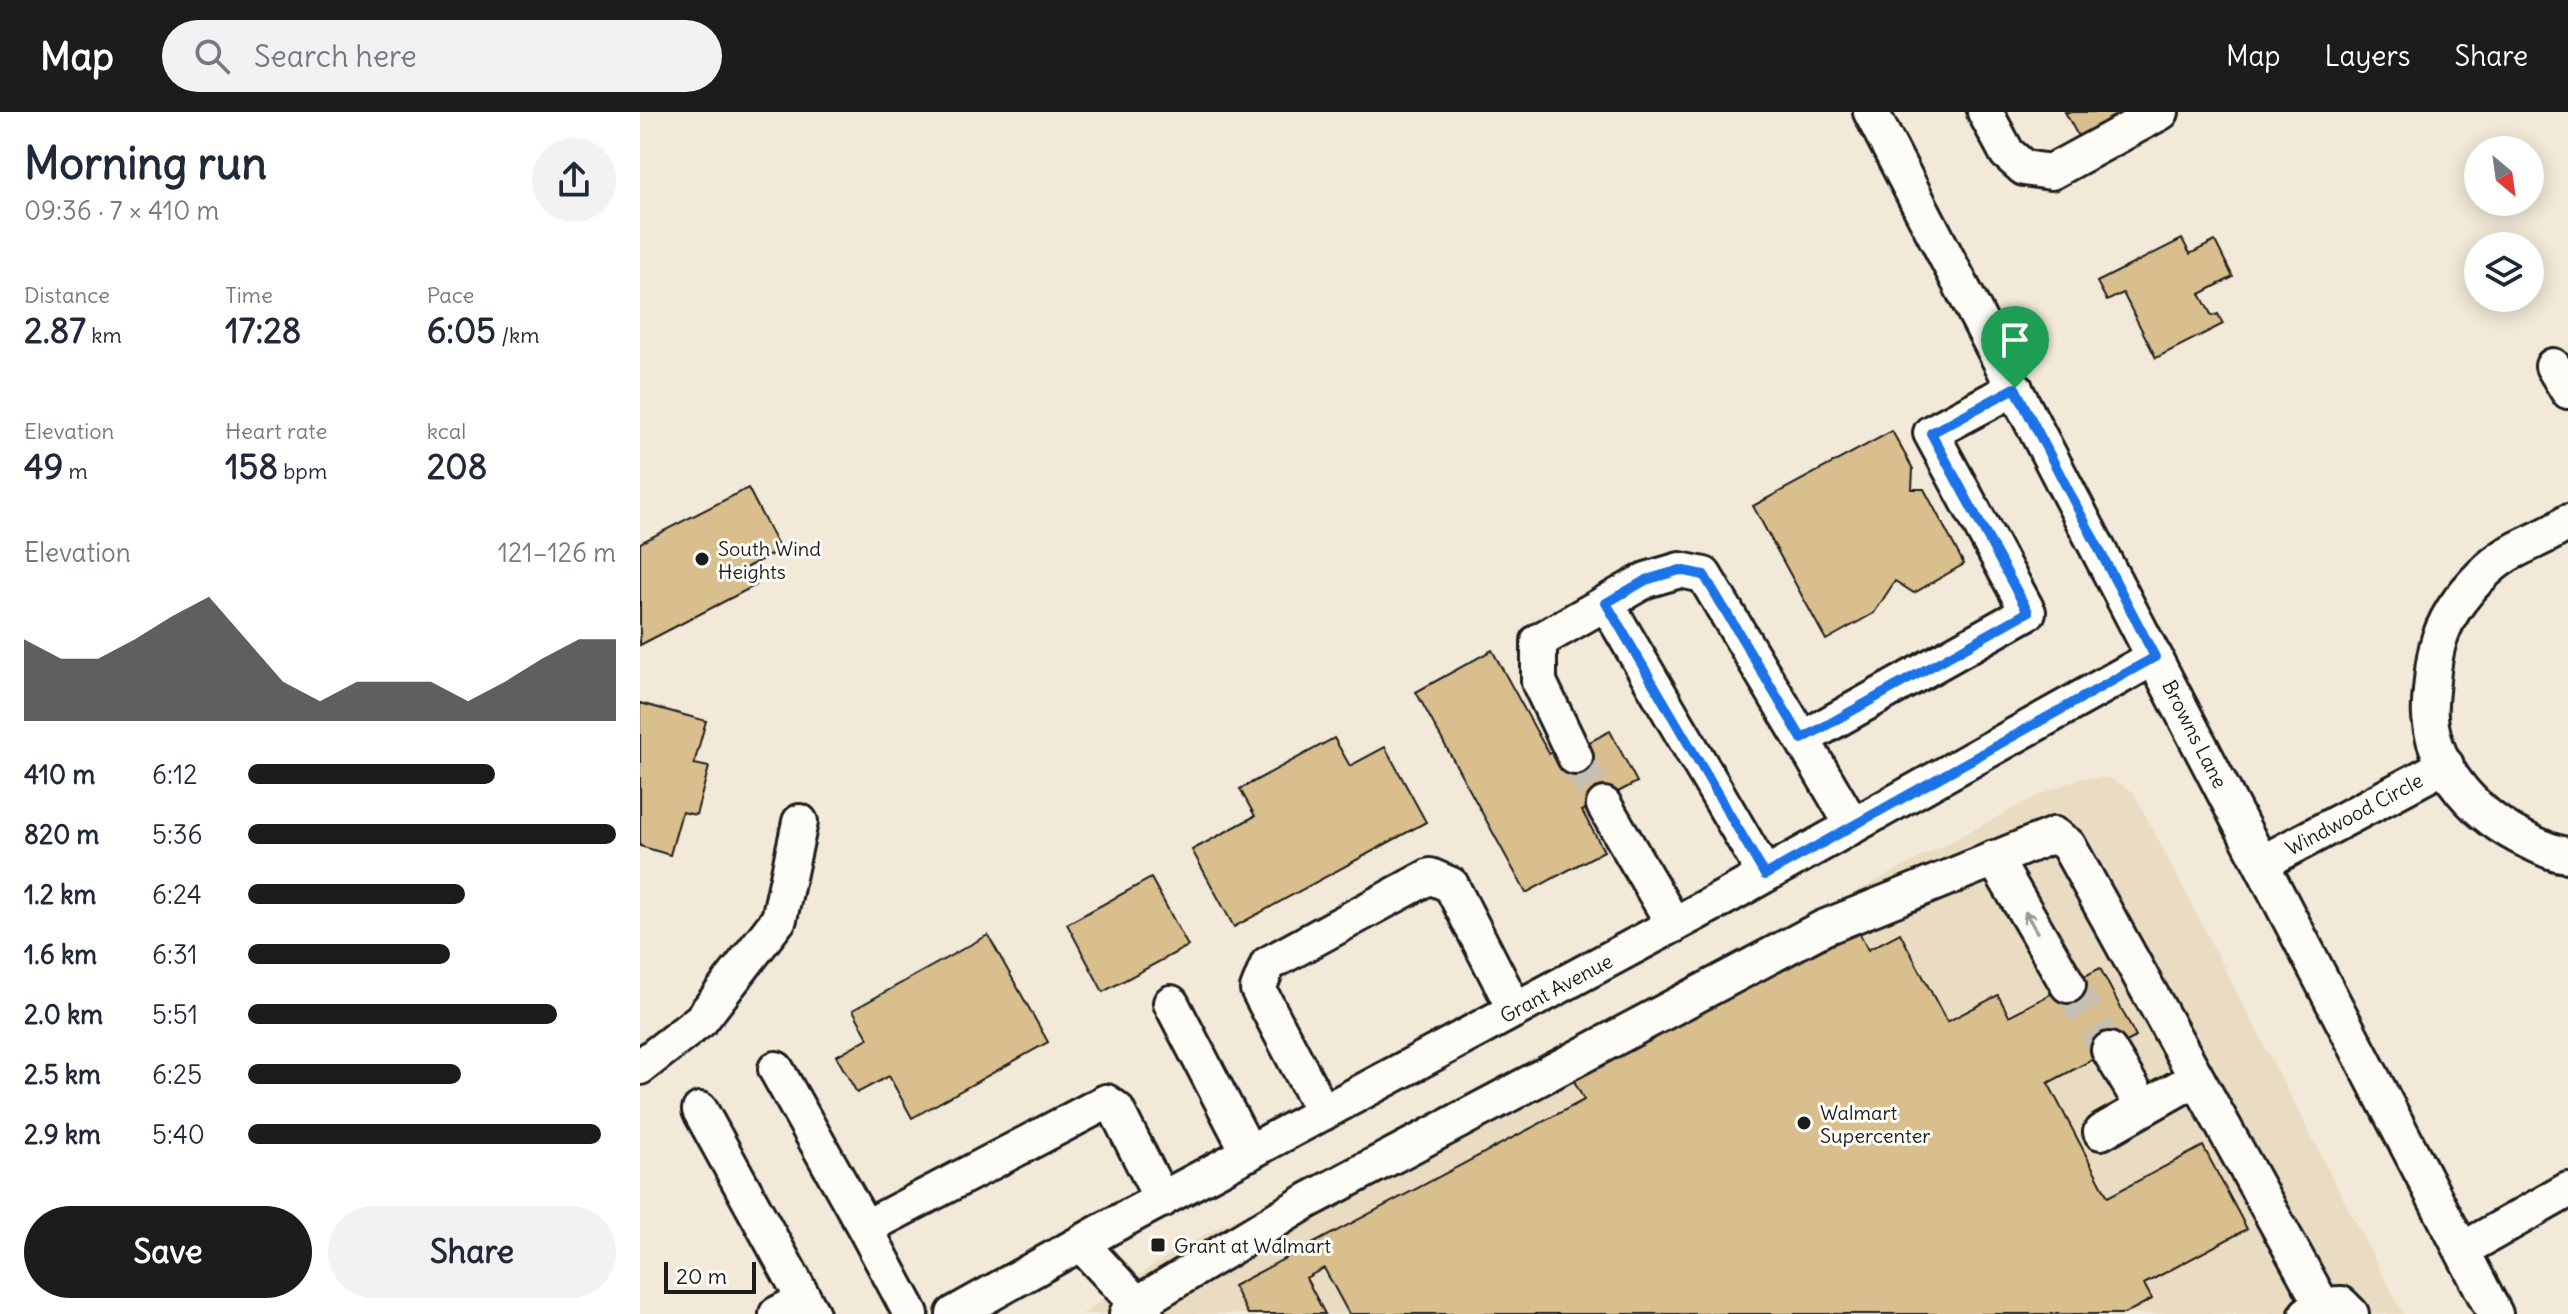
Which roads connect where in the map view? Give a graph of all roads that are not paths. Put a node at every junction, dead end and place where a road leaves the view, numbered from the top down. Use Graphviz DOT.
graph roads {
  1 [pos="1871,112"];
  2 [pos="1985,112"];
  3 [pos="2161,112"];
  4 [pos="2015,388"];
  5 [pos="2568,522"];
  6 [pos="1606,603"];
  7 [pos="2155,657"];
  8 [pos="1802,739"];
  9 [pos="1575,757"];
  10 [pos="2446,765"];
  11 [pos="1604,805"];
  12 [pos="800,822"];
  13 [pos="1853,826"];
  14 [pos="2568,855"];
  15 [pos="1994,858"];
  16 [pos="2262,863"];
  17 [pos="1765,875"];
  18 [pos="1674,925"];
  19 [pos="2068,985"];
  20 [pos="1171,1003"];
  21 [pos="1515,1010"];
  22 [pos="2109,1050"];
  23 [pos="640,1067"];
  24 [pos="776,1069"];
  25 [pos="2195,1079"];
  26 [pos="2144,1108"];
  27 [pos="700,1110"];
  28 [pos="1323,1113"];
  29 [pos="2101,1132"];
  30 [pos="1249,1153"];
  31 [pos="2568,1190"];
  32 [pos="1162,1200"];
  33 [pos="865,1228"];
  34 [pos="1081,1244"];
  35 [pos="2462,1250"];
  36 [pos="798,1309"];
  37 [pos="1137,1311"];
  38 [pos="2327,1311"];
  39 [pos="911,1314"];
  40 [pos="954,1314"];
  41 [pos="2495,1314"];
  1 -- 4 [label="street, Browns Lane"];
  2 -- 3 [label="street"];
  4 -- 7 [label="street, Browns Lane"];
  4 -- 8 [label="street"];
  5 -- 10 [label="street, Windwood Circle"];
  6 -- 8 [label="street"];
  6 -- 9 [label="street"];
  6 -- 17 [label="street"];
  7 -- 13 [label="street, Grant Avenue"];
  7 -- 16 [label="street, Browns Lane"];
  8 -- 13 [label="street"];
  10 -- 14 [label="street, Windwood Circle"];
  10 -- 16 [label="street, Windwood Circle"];
  11 -- 18 [label="street"];
  12 -- 23 [label="street"];
  13 -- 17 [label="street, Grant Avenue"];
  19 -- 15 [label="street, one-way"];
  15 -- 25 [label="street"];
  15 -- 37 [label="street"];
  16 -- 35 [label="street, Browns Lane"];
  17 -- 18 [label="street, Grant Avenue"];
  18 -- 21 [label="street, Grant Avenue"];
  20 -- 30 [label="street"];
  21 -- 28 [label="street, Grant Avenue"];
  21 -- 28 [label="street"];
  22 -- 26 [label="street"];
  24 -- 33 [label="street"];
  25 -- 26 [label="street"];
  25 -- 38 [label="street"];
  26 -- 29 [label="street"];
  27 -- 36 [label="street"];
  28 -- 30 [label="street, Grant Avenue"];
  30 -- 32 [label="street, Grant Avenue"];
  31 -- 35 [label="street"];
  32 -- 33 [label="street"];
  32 -- 34 [label="street, Grant Avenue"];
  33 -- 39 [label="street"];
  34 -- 37 [label="street"];
  34 -- 40 [label="street, Grant Avenue"];
  35 -- 41 [label="street, Browns Lane"];
}
